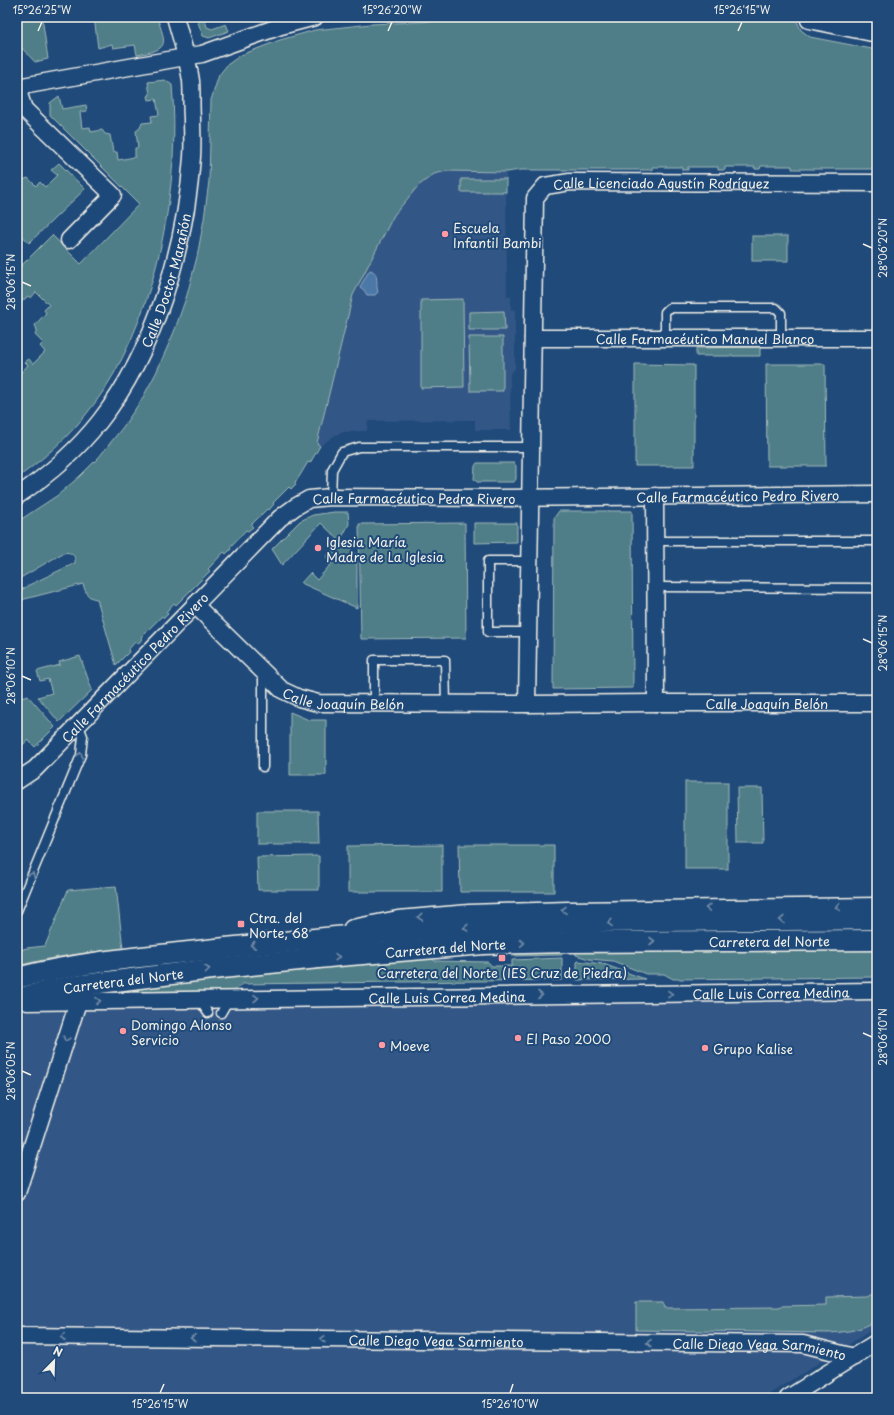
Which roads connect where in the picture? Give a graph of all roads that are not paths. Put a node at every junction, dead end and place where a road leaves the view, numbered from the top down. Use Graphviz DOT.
graph roads {
  1 [pos="175,17"];
  2 [pos="316,17"];
  3 [pos="825,17"];
  4 [pos="837,17"];
  5 [pos="809,19"];
  6 [pos="877,24"];
  7 [pos="877,34"];
  8 [pos="187,58"];
  9 [pos="17,88"];
  10 [pos="877,183"];
  11 [pos="69,240"];
  12 [pos="533,338"];
  13 [pos="665,338"];
  14 [pos="781,338"];
  15 [pos="877,338"];
  16 [pos="532,447"];
  17 [pos="877,494"];
  18 [pos="17,496"];
  19 [pos="655,496"];
  20 [pos="331,497"];
  21 [pos="531,498"];
  22 [pos="655,541"];
  23 [pos="877,541"];
  24 [pos="530,561"];
  25 [pos="656,588"];
  26 [pos="877,588"];
  27 [pos="195,605"];
  28 [pos="528,632"];
  29 [pos="263,671"];
  30 [pos="374,703"];
  31 [pos="656,703"];
  32 [pos="877,703"];
  33 [pos="446,704"];
  34 [pos="527,704"];
  35 [pos="78,724"];
  36 [pos="263,767"];
  37 [pos="17,781"];
  38 [pos="877,906"];
  39 [pos="17,911"];
  40 [pos="877,919"];
  41 [pos="877,940"];
  42 [pos="276,942"];
  43 [pos="17,978"];
  44 [pos="877,991"];
  45 [pos="17,999"];
  46 [pos="199,999"];
  47 [pos="228,999"];
  48 [pos="17,1002"];
  49 [pos="78,1002"];
  50 [pos="221,1013"];
  51 [pos="208,1014"];
  52 [pos="17,1193"];
  53 [pos="17,1336"];
  54 [pos="877,1342"];
  55 [pos="854,1357"];
  56 [pos="788,1398"];
  1 -- 8 [label="street, Calle Doctor Marañón"];
  2 -- 8 [label="street"];
  3 -- 5 [label="street"];
  4 -- 6 [label="street"];
  5 -- 7 [label="street"];
  8 -- 9 [label="street"];
  8 -- 18 [label="street, Calle Doctor Marañón"];
  9 -- 11 [label="street"];
  10 -- 12 [label="street, Calle Licenciado Agustín Rodríguez"];
  12 -- 13 [label="street, Calle Farmacéutico Manuel Blanco"];
  12 -- 16 [label="street, Calle Licenciado Agustín Rodríguez"];
  13 -- 14 [label="street, Calle Farmacéutico Manuel Blanco"];
  13 -- 14 [label="lane"];
  14 -- 15 [label="street, Calle Farmacéutico Manuel Blanco"];
  16 -- 20 [label="lane"];
  16 -- 21 [label="street, Calle Licenciado Agustín Rodríguez"];
  17 -- 19 [label="street, Calle Farmacéutico Pedro Rivero"];
  19 -- 21 [label="street, Calle Farmacéutico Pedro Rivero"];
  19 -- 22 [label="street"];
  20 -- 21 [label="street, Calle Farmacéutico Pedro Rivero"];
  20 -- 27 [label="street, Calle Farmacéutico Pedro Rivero"];
  21 -- 24 [label="street"];
  22 -- 23 [label="lane"];
  22 -- 25 [label="street"];
  24 -- 28 [label="street"];
  24 -- 28 [label="lane"];
  25 -- 26 [label="lane"];
  25 -- 31 [label="street"];
  27 -- 29 [label="street, Calle Joaquín Belón"];
  27 -- 35 [label="street, Calle Farmacéutico Pedro Rivero"];
  28 -- 34 [label="street"];
  29 -- 30 [label="street, Calle Joaquín Belón"];
  29 -- 36 [label="lane"];
  30 -- 33 [label="street, Calle Joaquín Belón"];
  30 -- 33 [label="lane"];
  31 -- 32 [label="street, Calle Joaquín Belón"];
  31 -- 34 [label="street, Calle Joaquín Belón"];
  33 -- 34 [label="street, Calle Joaquín Belón"];
  35 -- 37 [label="street, Calle Farmacéutico Pedro Rivero"];
  39 -- 35 [label="lane, one-way"];
  38 -- 42 [label="street, Carretera del Norte, one-way"];
  40 -- 42 [label="street, Carretera del Norte, one-way"];
  45 -- 41 [label="street, Carretera del Norte, one-way"];
  42 -- 43 [label="street, Carretera del Norte, one-way"];
  47 -- 44 [label="street, Calle Luis Correa Medina, one-way"];
  46 -- 47 [label="street, Calle Luis Correa Medina"];
  49 -- 46 [label="street, Calle Luis Correa Medina, one-way"];
  46 -- 51 [label="lane"];
  47 -- 50 [label="lane"];
  48 -- 49 [label="street, Calle Luis Correa Medina"];
  49 -- 52 [label="street, one-way"];
  55 -- 53 [label="street, Calle Diego Vega Sarmiento, one-way"];
  54 -- 55 [label="street"];
  55 -- 56 [label="street"];
}
